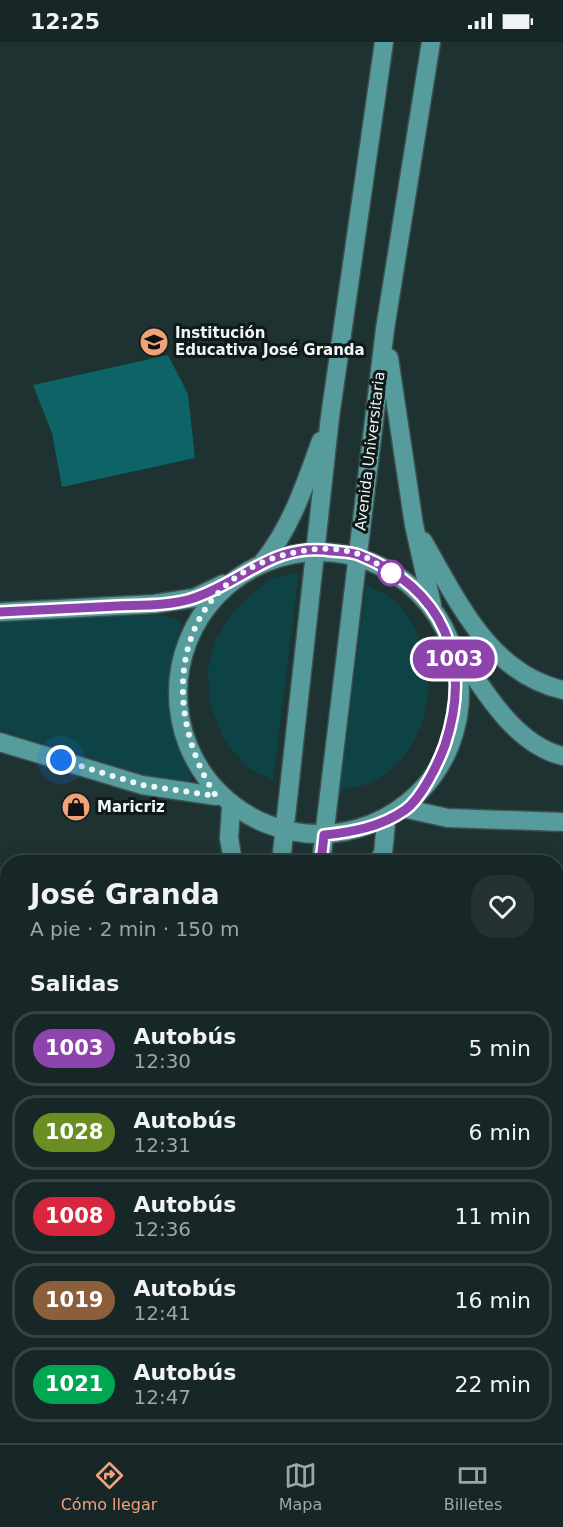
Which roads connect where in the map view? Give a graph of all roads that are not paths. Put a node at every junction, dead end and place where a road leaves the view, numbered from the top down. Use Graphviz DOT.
graph roads {
  1 [pos="384,42"];
  2 [pos="431,42"];
  3 [pos="385,329"];
  4 [pos="330,417"];
  5 [pos="414,525"];
  6 [pos="315,548"];
  7 [pos="358,554"];
  8 [pos="263,561"];
  9 [pos="235,578"];
  10 [pos="433,608"];
  11 [pos="0,612"];
  12 [pos="448,636"];
  13 [pos="563,690"];
  14 [pos="0,742"];
  15 [pos="563,756"];
  16 [pos="216,796"];
  17 [pos="231,808"];
  18 [pos="407,809"];
  19 [pos="386,822"];
  20 [pos="563,822"];
  21 [pos="285,833"];
  22 [pos="324,835"];
  23 [pos="232,855"];
  24 [pos="282,855"];
  25 [pos="322,855"];
  26 [pos="382,855"];
  1 -- 4 [label="main road"];
  2 -- 3 [label="main road, Avenida Universitaria"];
  3 -- 5 [label="main road"];
  3 -- 7 [label="main road, Avenida Universitaria"];
  4 -- 6 [label="main road"];
  4 -- 8 [label="main road"];
  5 -- 10 [label="main road"];
  5 -- 13 [label="main road"];
  6 -- 7 [label="main road"];
  6 -- 8 [label="main road"];
  6 -- 21 [label="main road"];
  7 -- 10 [label="main road"];
  7 -- 22 [label="main road, Avenida Universitaria"];
  8 -- 9 [label="main road"];
  9 -- 11 [label="main road"];
  9 -- 16 [label="main road"];
  10 -- 12 [label="main road"];
  12 -- 15 [label="main road"];
  12 -- 18 [label="main road"];
  14 -- 16 [label="main road"];
  16 -- 17 [label="main road"];
  17 -- 21 [label="main road"];
  17 -- 23 [label="main road"];
  18 -- 19 [label="main road"];
  18 -- 20 [label="main road"];
  19 -- 22 [label="main road"];
  19 -- 26 [label="main road"];
  21 -- 22 [label="main road"];
  21 -- 24 [label="main road"];
  22 -- 25 [label="main road, Avenida Universitaria"];
}
